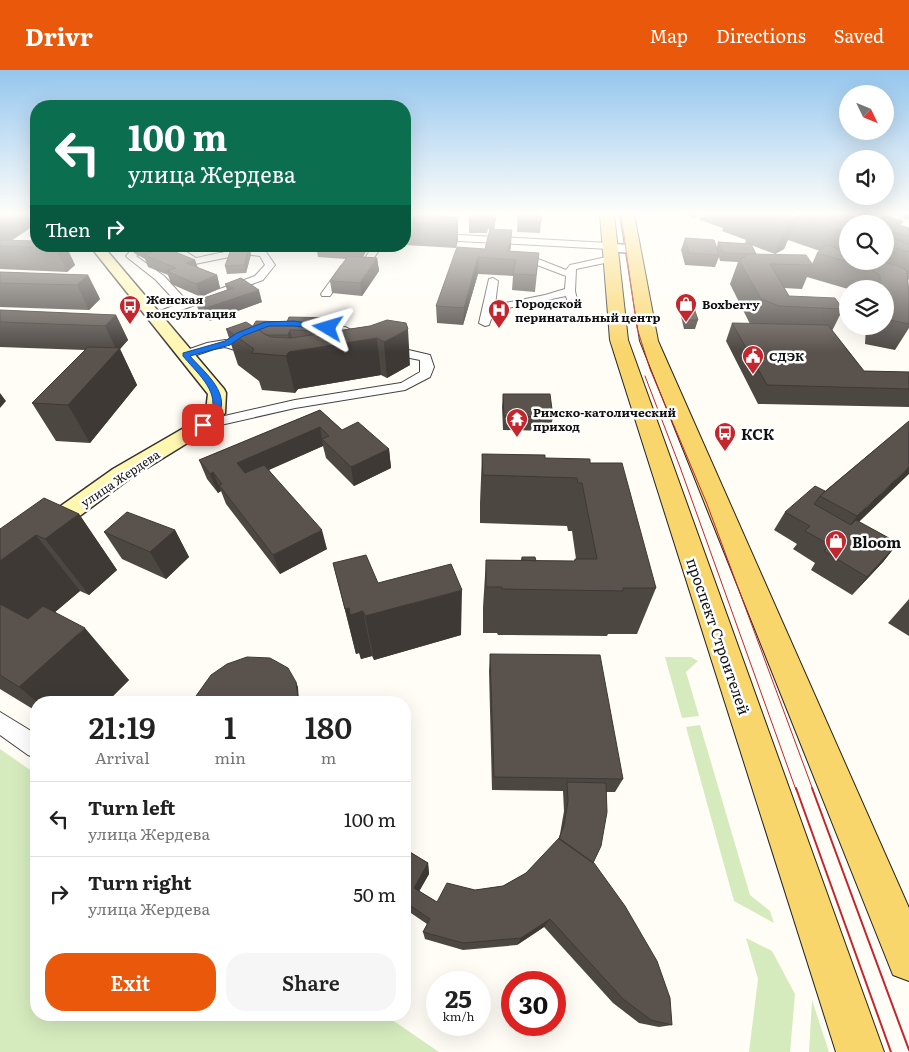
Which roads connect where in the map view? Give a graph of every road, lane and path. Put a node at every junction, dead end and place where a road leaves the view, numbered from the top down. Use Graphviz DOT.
graph roads {
  1 [pos="107,260"];
  2 [pos="136,260"];
  3 [pos="201,260"];
  4 [pos="267,260"];
  5 [pos="368,260"];
  6 [pos="593,260"];
  7 [pos="616,260"];
  8 [pos="619,260"];
  9 [pos="195,261"];
  10 [pos="535,261"];
  11 [pos="205,269"];
  12 [pos="571,275"];
  13 [pos="218,281"];
  14 [pos="493,281"];
  15 [pos="231,290"];
  16 [pos="570,291"];
  17 [pos="326,294"];
  18 [pos="573,305"];
  19 [pos="184,307"];
  20 [pos="489,310"];
  21 [pos="154,317"];
  22 [pos="484,323"];
  23 [pos="302,325"];
  24 [pos="344,330"];
  25 [pos="240,334"];
  26 [pos="227,343"];
  27 [pos="262,354"];
  28 [pos="185,355"];
  29 [pos="373,356"];
  30 [pos="203,425"];
  31 [pos="0,562"];
  32 [pos="0,722"];
  33 [pos="30,743"];
  34 [pos="909,959"];
  35 [pos="860,1052"];
  1 -- 21 [label="main road, улица Жердева"];
  2 -- 19 [label="street"];
  3 -- 9 [label="street"];
  4 -- 15 [label="street"];
  5 -- 17 [label="street"];
  6 -- 12 [label="street"];
  7 -- 35 [label="main road, проспект Строителей"];
  8 -- 34 [label="main road, проспект Строителей"];
  9 -- 11 [label="street"];
  10 -- 12 [label="street"];
  12 -- 16 [label="street"];
  13 -- 15 [label="street"];
  14 -- 20 [label="street"];
  15 -- 19 [label="street"];
  16 -- 18 [label="street"];
  16 -- 20 [label="street"];
  19 -- 21 [label="street"];
  20 -- 22 [label="street"];
  21 -- 28 [label="main road, улица Жердева"];
  23 -- 24 [label="street"];
  25 -- 26 [label="street"];
  26 -- 27 [label="street"];
  26 -- 28 [label="street"];
  28 -- 30 [label="main road, улица Жердева"];
  29 -- 30 [label="street"];
  30 -- 31 [label="main road, улица Жердева"];
  32 -- 33 [label="street"];
}
